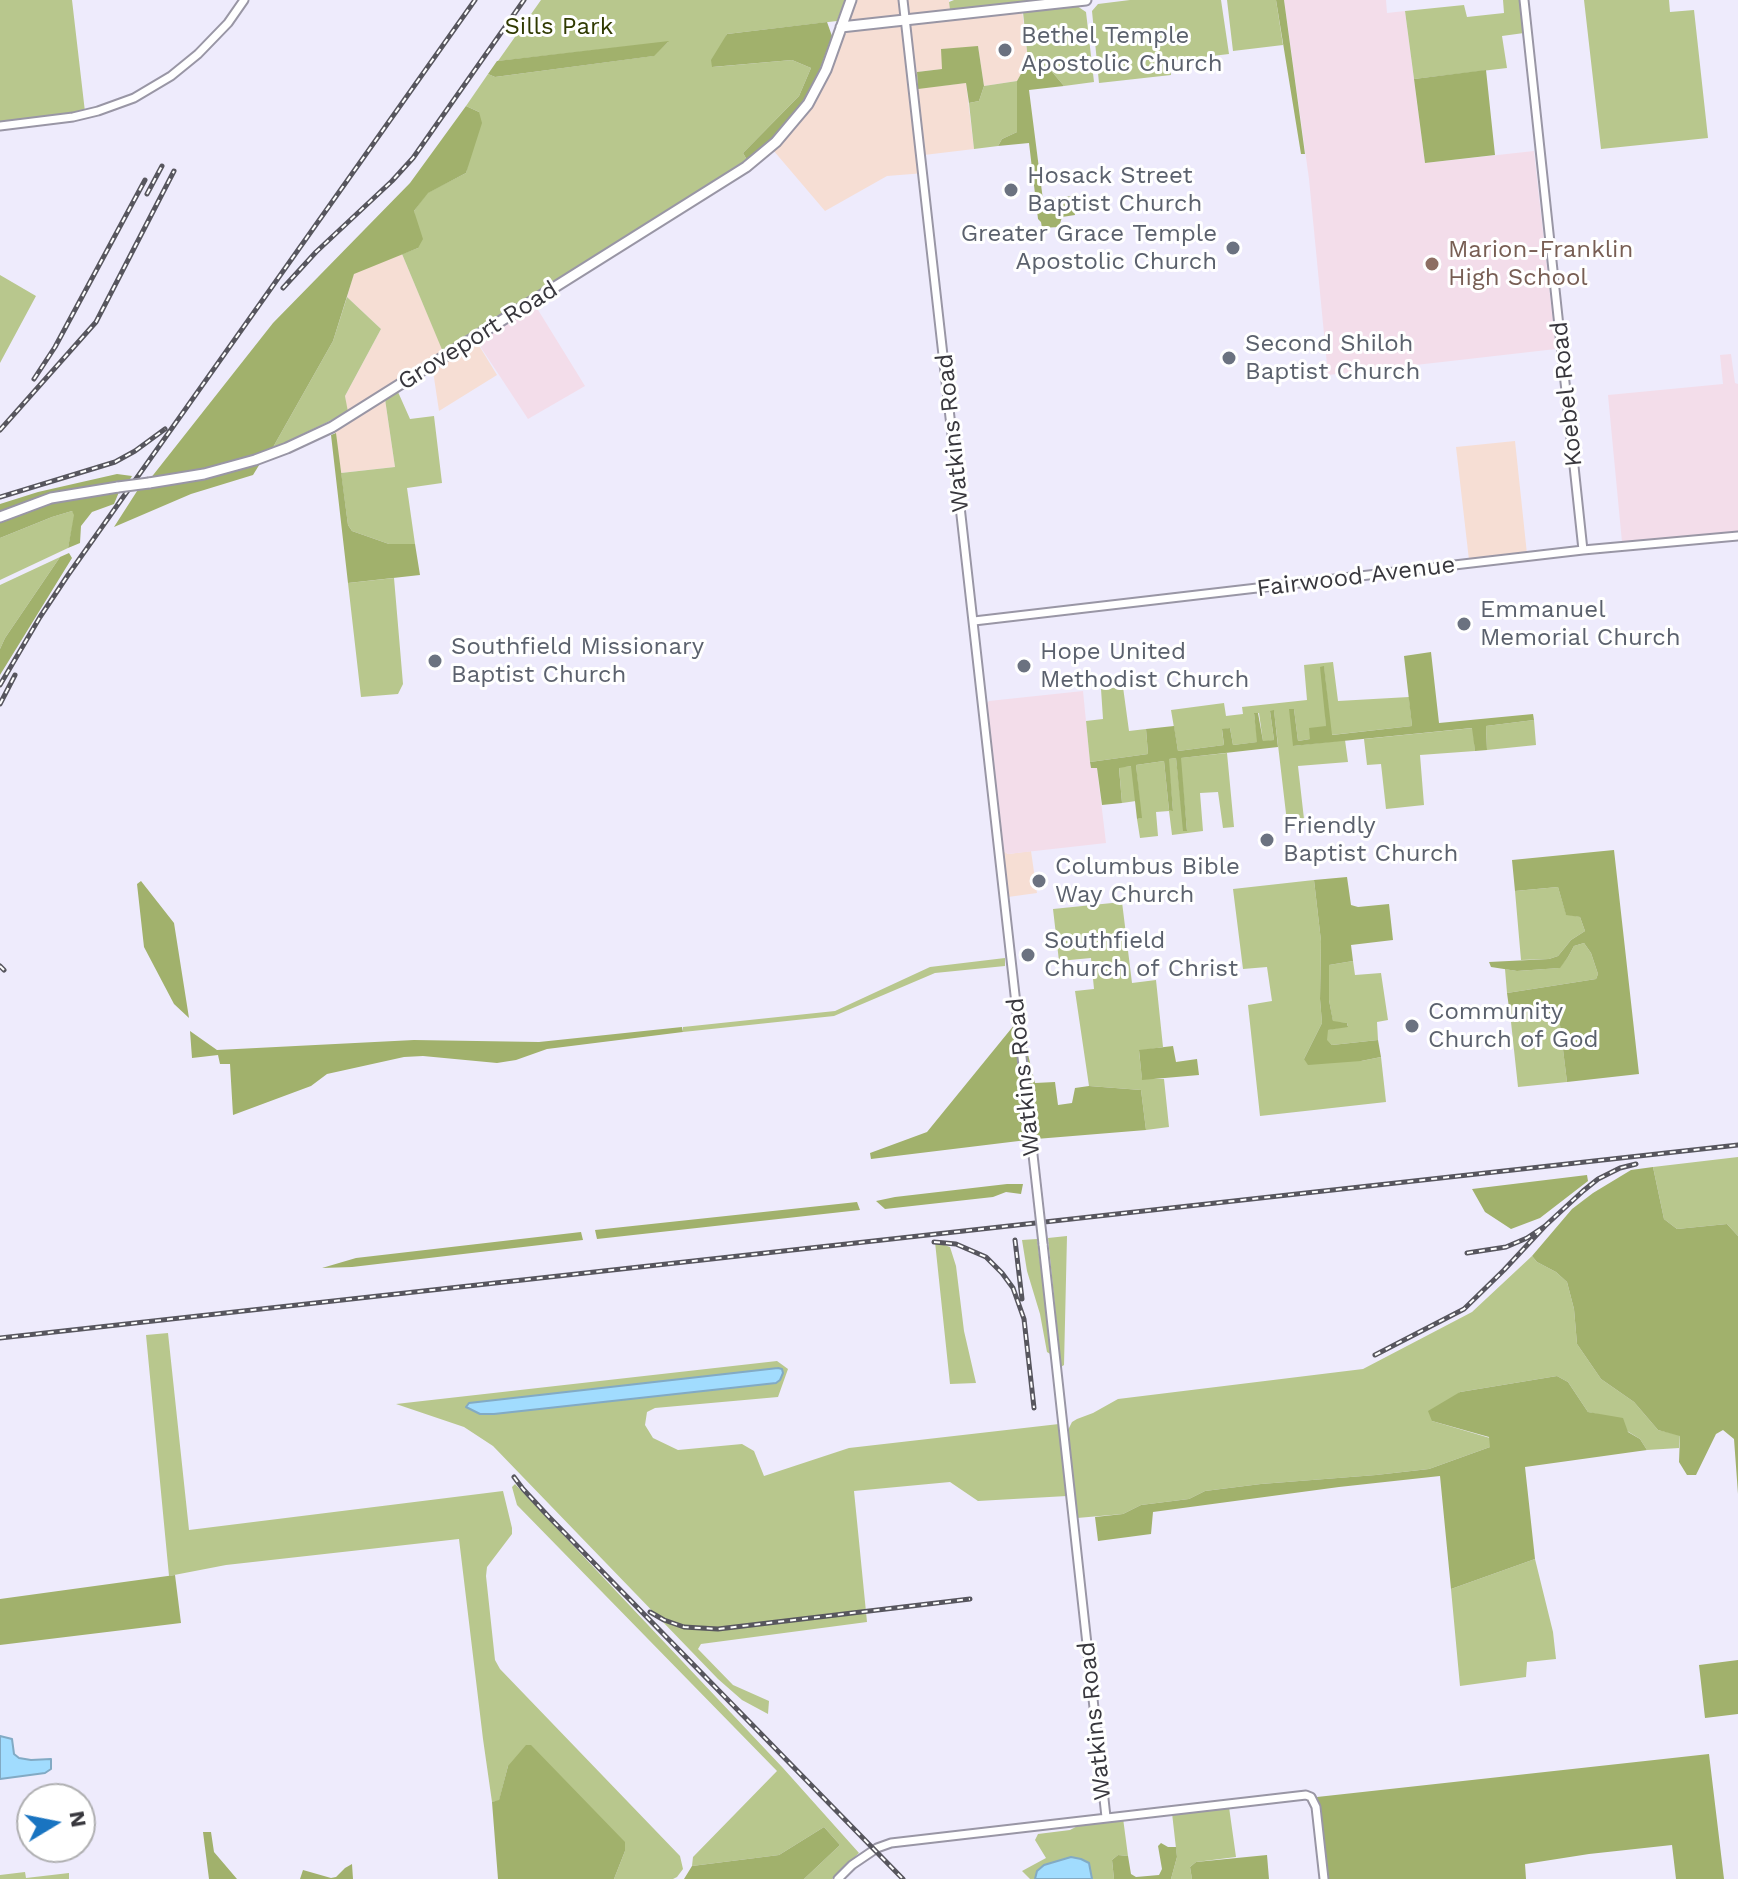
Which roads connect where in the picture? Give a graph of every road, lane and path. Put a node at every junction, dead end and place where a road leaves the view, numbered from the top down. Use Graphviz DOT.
graph roads {
  1 [pos="244,0"];
  2 [pos="851,0"];
  3 [pos="903,0"];
  4 [pos="1086,0"];
  5 [pos="1524,0"];
  6 [pos="906,20"];
  7 [pos="841,27"];
  8 [pos="0,126"];
  9 [pos="0,517"];
  10 [pos="1738,536"];
  11 [pos="1583,550"];
  12 [pos="974,621"];
  13 [pos="1106,1817"];
  14 [pos="838,1879"];
  15 [pos="1324,1879"];
  1 -- 8 [label="street"];
  2 -- 7 [label="main road, Groveport Road"];
  3 -- 6 [label="street, Watkins Road"];
  4 -- 6 [label="main road"];
  5 -- 11 [label="street, Koebel Road"];
  6 -- 7 [label="main road"];
  6 -- 12 [label="street, Watkins Road"];
  7 -- 9 [label="main road, Groveport Road, bridge"];
  10 -- 11 [label="street, Fairwood Avenue"];
  11 -- 12 [label="street, Fairwood Avenue"];
  12 -- 13 [label="street, Watkins Road, bridge"];
  13 -- 14 [label="street"];
  13 -- 15 [label="street, Watkins Road"];
}
